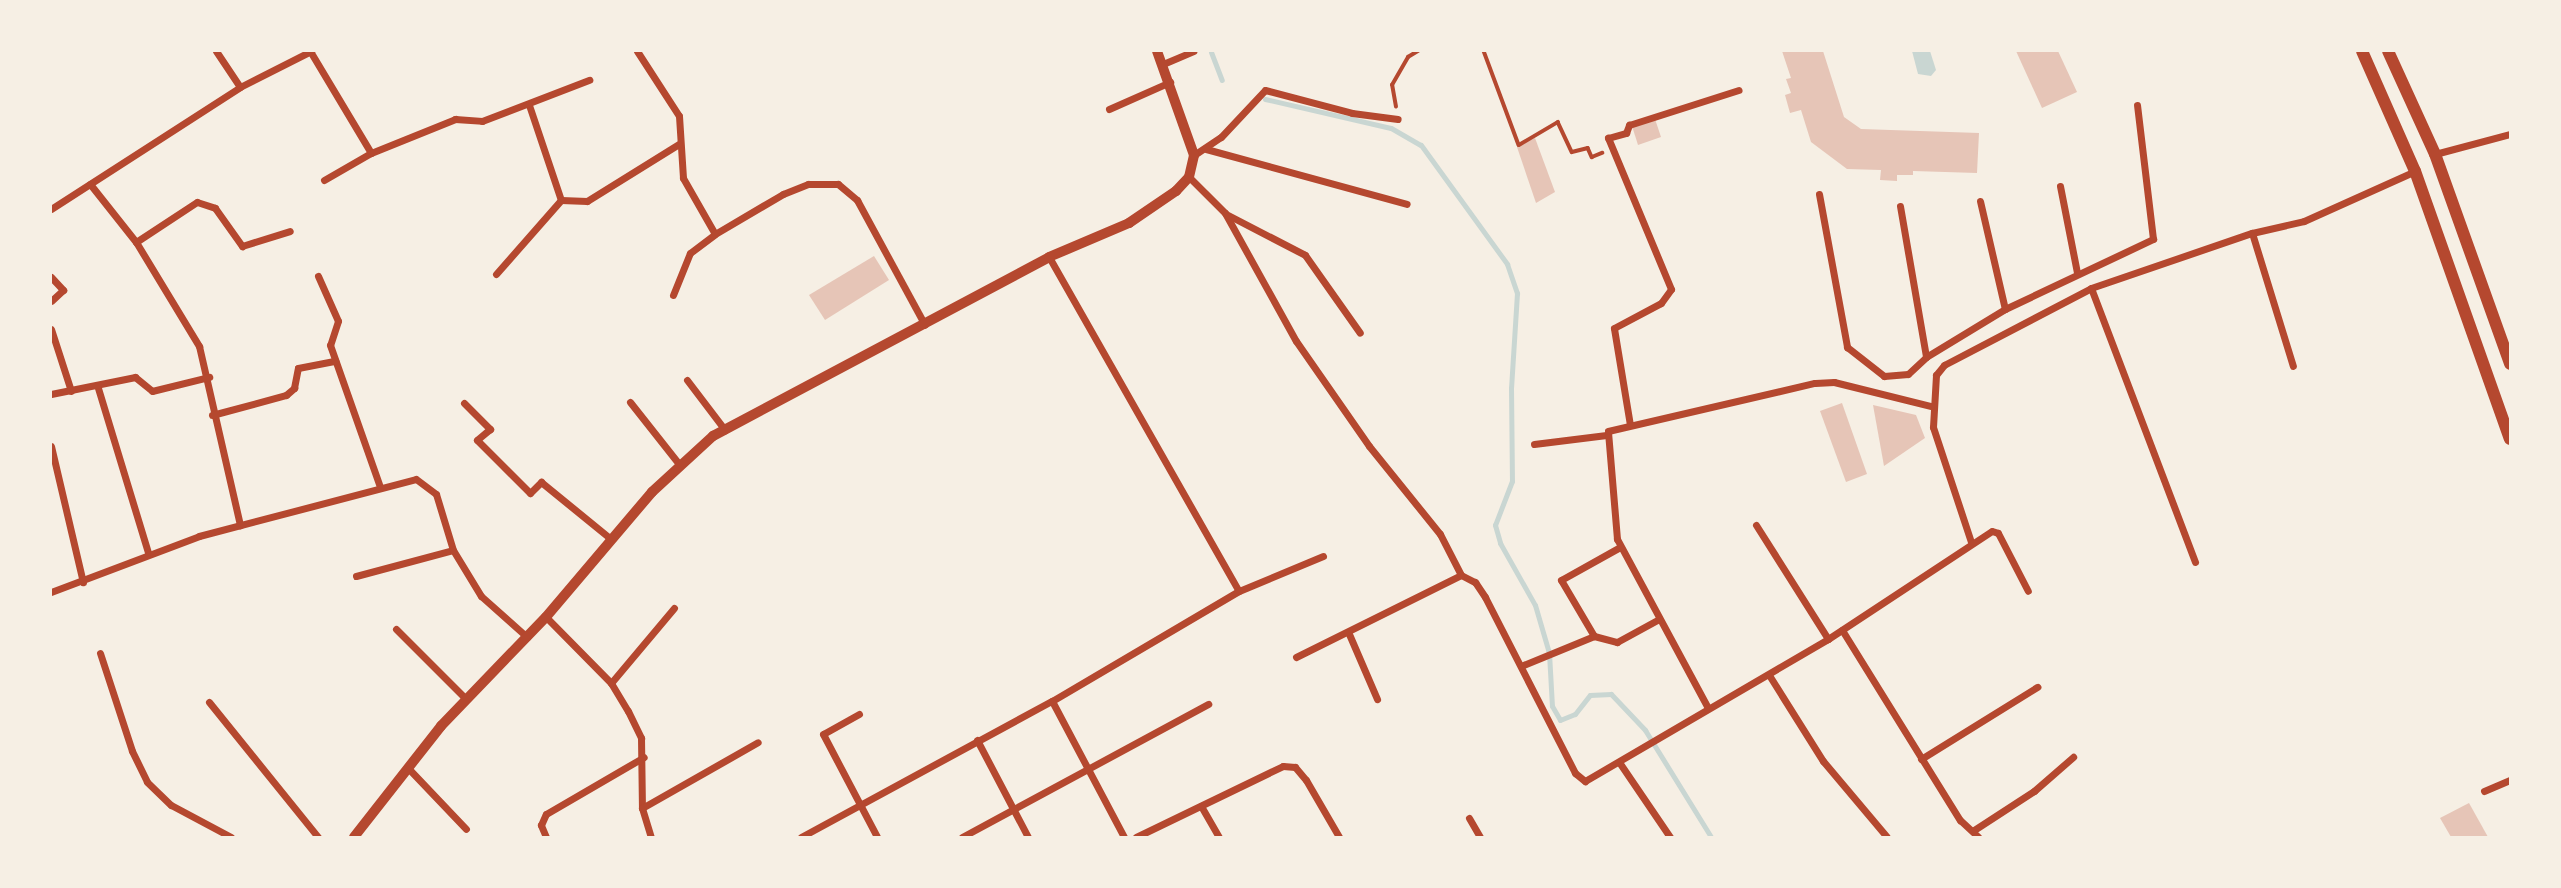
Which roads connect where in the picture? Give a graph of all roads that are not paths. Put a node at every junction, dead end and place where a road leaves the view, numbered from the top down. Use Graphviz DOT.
graph roads {
  1 [pos="216,51"];
  2 [pos="311,51"];
  3 [pos="637,51"];
  4 [pos="1157,51"];
  5 [pos="1193,51"];
  6 [pos="2362,51"];
  7 [pos="2388,51"];
  8 [pos="1163,64"];
  9 [pos="589,80"];
  10 [pos="1170,82"];
  11 [pos="240,87"];
  12 [pos="1739,90"];
  13 [pos="529,105"];
  14 [pos="2137,105"];
  15 [pos="1109,110"];
  16 [pos="1398,119"];
  17 [pos="2510,134"];
  18 [pos="2427,138"];
  19 [pos="679,144"];
  20 [pos="2405,148"];
  21 [pos="1206,149"];
  22 [pos="371,153"];
  23 [pos="2435,154"];
  24 [pos="1194,155"];
  25 [pos="2415,171"];
  26 [pos="1189,177"];
  27 [pos="324,180"];
  28 [pos="90,184"];
  29 [pos="2060,186"];
  30 [pos="1819,194"];
  31 [pos="561,200"];
  32 [pos="1980,201"];
  33 [pos="1407,204"];
  34 [pos="1900,206"];
  35 [pos="51,208"];
  36 [pos="1225,213"];
  37 [pos="290,231"];
  38 [pos="2252,233"];
  39 [pos="715,234"];
  40 [pos="136,242"];
  41 [pos="1049,257"];
  42 [pos="2077,273"];
  43 [pos="496,274"];
  44 [pos="318,276"];
  45 [pos="51,277"];
  46 [pos="2091,288"];
  47 [pos="673,295"];
  48 [pos="51,301"];
  49 [pos="2005,309"];
  50 [pos="925,325"];
  51 [pos="51,329"];
  52 [pos="1360,333"];
  53 [pos="1926,357"];
  54 [pos="335,361"];
  55 [pos="2510,364"];
  56 [pos="2293,366"];
  57 [pos="209,377"];
  58 [pos="687,380"];
  59 [pos="98,388"];
  60 [pos="71,391"];
  61 [pos="51,394"];
  62 [pos="630,402"];
  63 [pos="464,403"];
  64 [pos="1931,406"];
  65 [pos="212,415"];
  66 [pos="1630,425"];
  67 [pos="725,430"];
  68 [pos="1606,435"];
  69 [pos="2510,439"];
  70 [pos="1534,444"];
  71 [pos="51,446"];
  72 [pos="679,464"];
  73 [pos="380,487"];
  74 [pos="240,525"];
  75 [pos="1756,525"];
  76 [pos="611,539"];
  77 [pos="1971,542"];
  78 [pos="1620,547"];
  79 [pos="453,550"];
  80 [pos="148,553"];
  81 [pos="1323,556"];
  82 [pos="2195,562"];
  83 [pos="1461,575"];
  84 [pos="356,576"];
  85 [pos="83,582"];
  86 [pos="1239,591"];
  87 [pos="2028,591"];
  88 [pos="51,592"];
  89 [pos="674,608"];
  90 [pos="546,617"];
  91 [pos="1659,619"];
  92 [pos="396,629"];
  93 [pos="1842,630"];
  94 [pos="1349,634"];
  95 [pos="1594,636"];
  96 [pos="527,637"];
  97 [pos="1828,639"];
  98 [pos="100,653"];
  99 [pos="1296,657"];
  100 [pos="1521,666"];
  101 [pos="1769,675"];
  102 [pos="611,682"];
  103 [pos="2037,687"];
  104 [pos="466,699"];
  105 [pos="1377,699"];
  106 [pos="1052,701"];
  107 [pos="209,702"];
  108 [pos="1208,704"];
  109 [pos="1708,708"];
  110 [pos="859,715"];
  111 [pos="976,740"];
  112 [pos="758,742"];
  113 [pos="644,757"];
  114 [pos="2073,757"];
  115 [pos="1921,759"];
  116 [pos="1619,762"];
  117 [pos="408,768"];
  118 [pos="1090,772"];
  119 [pos="2510,780"];
  120 [pos="2484,791"];
  121 [pos="860,805"];
  122 [pos="1201,806"];
  123 [pos="642,808"];
  124 [pos="1014,811"];
  125 [pos="1469,818"];
  126 [pos="466,829"];
  127 [pos="1976,833"];
  128 [pos="231,837"];
  129 [pos="318,837"];
  130 [pos="354,837"];
  131 [pos="546,837"];
  132 [pos="651,837"];
  133 [pos="801,837"];
  134 [pos="877,837"];
  135 [pos="962,837"];
  136 [pos="1028,837"];
  137 [pos="1124,837"];
  138 [pos="1136,837"];
  139 [pos="1219,837"];
  140 [pos="1339,837"];
  141 [pos="1480,837"];
  142 [pos="1670,837"];
  143 [pos="1887,837"];
  1 -- 11 [label="street"];
  2 -- 11 [label="street"];
  2 -- 22 [label="street"];
  3 -- 19 [label="street"];
  4 -- 8 [label="main road"];
  5 -- 8 [label="street"];
  6 -- 20 [label="highway"];
  7 -- 18 [label="highway"];
  8 -- 10 [label="main road"];
  9 -- 13 [label="street"];
  10 -- 15 [label="street"];
  10 -- 24 [label="main road"];
  11 -- 28 [label="street"];
  12 -- 66 [label="street"];
  13 -- 22 [label="street"];
  13 -- 31 [label="street"];
  14 -- 42 [label="street"];
  16 -- 21 [label="street"];
  17 -- 23 [label="street"];
  18 -- 20 [label="highway"];
  18 -- 23 [label="highway"];
  19 -- 31 [label="street"];
  19 -- 39 [label="street"];
  20 -- 25 [label="highway"];
  21 -- 24 [label="street"];
  21 -- 33 [label="street"];
  22 -- 27 [label="street"];
  23 -- 55 [label="highway"];
  24 -- 26 [label="main road"];
  25 -- 38 [label="street"];
  25 -- 69 [label="highway"];
  26 -- 36 [label="street"];
  26 -- 41 [label="main road"];
  28 -- 35 [label="street"];
  28 -- 40 [label="street"];
  29 -- 42 [label="street"];
  30 -- 53 [label="street"];
  31 -- 43 [label="street"];
  32 -- 49 [label="street"];
  34 -- 53 [label="street"];
  36 -- 52 [label="street"];
  36 -- 83 [label="street"];
  37 -- 40 [label="street"];
  38 -- 46 [label="street"];
  38 -- 56 [label="street"];
  39 -- 47 [label="street"];
  39 -- 50 [label="street"];
  40 -- 57 [label="street"];
  41 -- 50 [label="main road"];
  41 -- 86 [label="street"];
  42 -- 49 [label="street"];
  44 -- 54 [label="street"];
  45 -- 48 [label="street"];
  46 -- 64 [label="street"];
  46 -- 82 [label="street"];
  49 -- 53 [label="street"];
  50 -- 67 [label="main road"];
  51 -- 60 [label="street"];
  54 -- 65 [label="street"];
  54 -- 73 [label="street"];
  57 -- 59 [label="street"];
  57 -- 65 [label="street"];
  58 -- 67 [label="street"];
  59 -- 60 [label="street"];
  59 -- 80 [label="street"];
  60 -- 61 [label="street"];
  62 -- 72 [label="street"];
  63 -- 76 [label="street"];
  64 -- 66 [label="street"];
  64 -- 77 [label="street"];
  65 -- 74 [label="street"];
  66 -- 68 [label="street"];
  67 -- 72 [label="main road"];
  68 -- 70 [label="street"];
  68 -- 78 [label="street"];
  71 -- 85 [label="street"];
  72 -- 76 [label="main road"];
  73 -- 74 [label="street"];
  73 -- 79 [label="street"];
  74 -- 80 [label="street"];
  75 -- 97 [label="street"];
  76 -- 90 [label="main road"];
  77 -- 87 [label="street"];
  77 -- 93 [label="street"];
  78 -- 91 [label="street"];
  78 -- 95 [label="street"];
  79 -- 84 [label="street"];
  79 -- 96 [label="street"];
  80 -- 85 [label="street"];
  81 -- 86 [label="street"];
  83 -- 94 [label="street"];
  83 -- 100 [label="street"];
  85 -- 88 [label="street"];
  86 -- 106 [label="street"];
  89 -- 102 [label="street"];
  90 -- 96 [label="main road"];
  90 -- 102 [label="street"];
  91 -- 95 [label="street"];
  91 -- 109 [label="street"];
  92 -- 104 [label="street"];
  93 -- 97 [label="street"];
  93 -- 115 [label="street"];
  94 -- 99 [label="street"];
  94 -- 105 [label="street"];
  95 -- 100 [label="street"];
  96 -- 104 [label="main road"];
  97 -- 101 [label="street"];
  98 -- 128 [label="street"];
  100 -- 116 [label="street"];
  101 -- 109 [label="street"];
  101 -- 143 [label="street"];
  102 -- 113 [label="street"];
  103 -- 115 [label="street"];
  104 -- 117 [label="main road"];
  106 -- 111 [label="street"];
  106 -- 118 [label="street"];
  107 -- 129 [label="street"];
  108 -- 118 [label="street"];
  109 -- 116 [label="street"];
  110 -- 121 [label="street"];
  111 -- 121 [label="street"];
  111 -- 124 [label="street"];
  112 -- 123 [label="street"];
  113 -- 123 [label="street"];
  113 -- 131 [label="street"];
  114 -- 127 [label="street"];
  115 -- 127 [label="street"];
  116 -- 142 [label="street"];
  117 -- 126 [label="street"];
  117 -- 130 [label="main road"];
  118 -- 124 [label="street"];
  118 -- 137 [label="street"];
  119 -- 120 [label="street"];
  121 -- 133 [label="street"];
  121 -- 134 [label="street"];
  122 -- 138 [label="street"];
  122 -- 139 [label="street"];
  122 -- 140 [label="street"];
  123 -- 132 [label="street"];
  124 -- 135 [label="street"];
  124 -- 136 [label="street"];
  125 -- 141 [label="street"];
}
